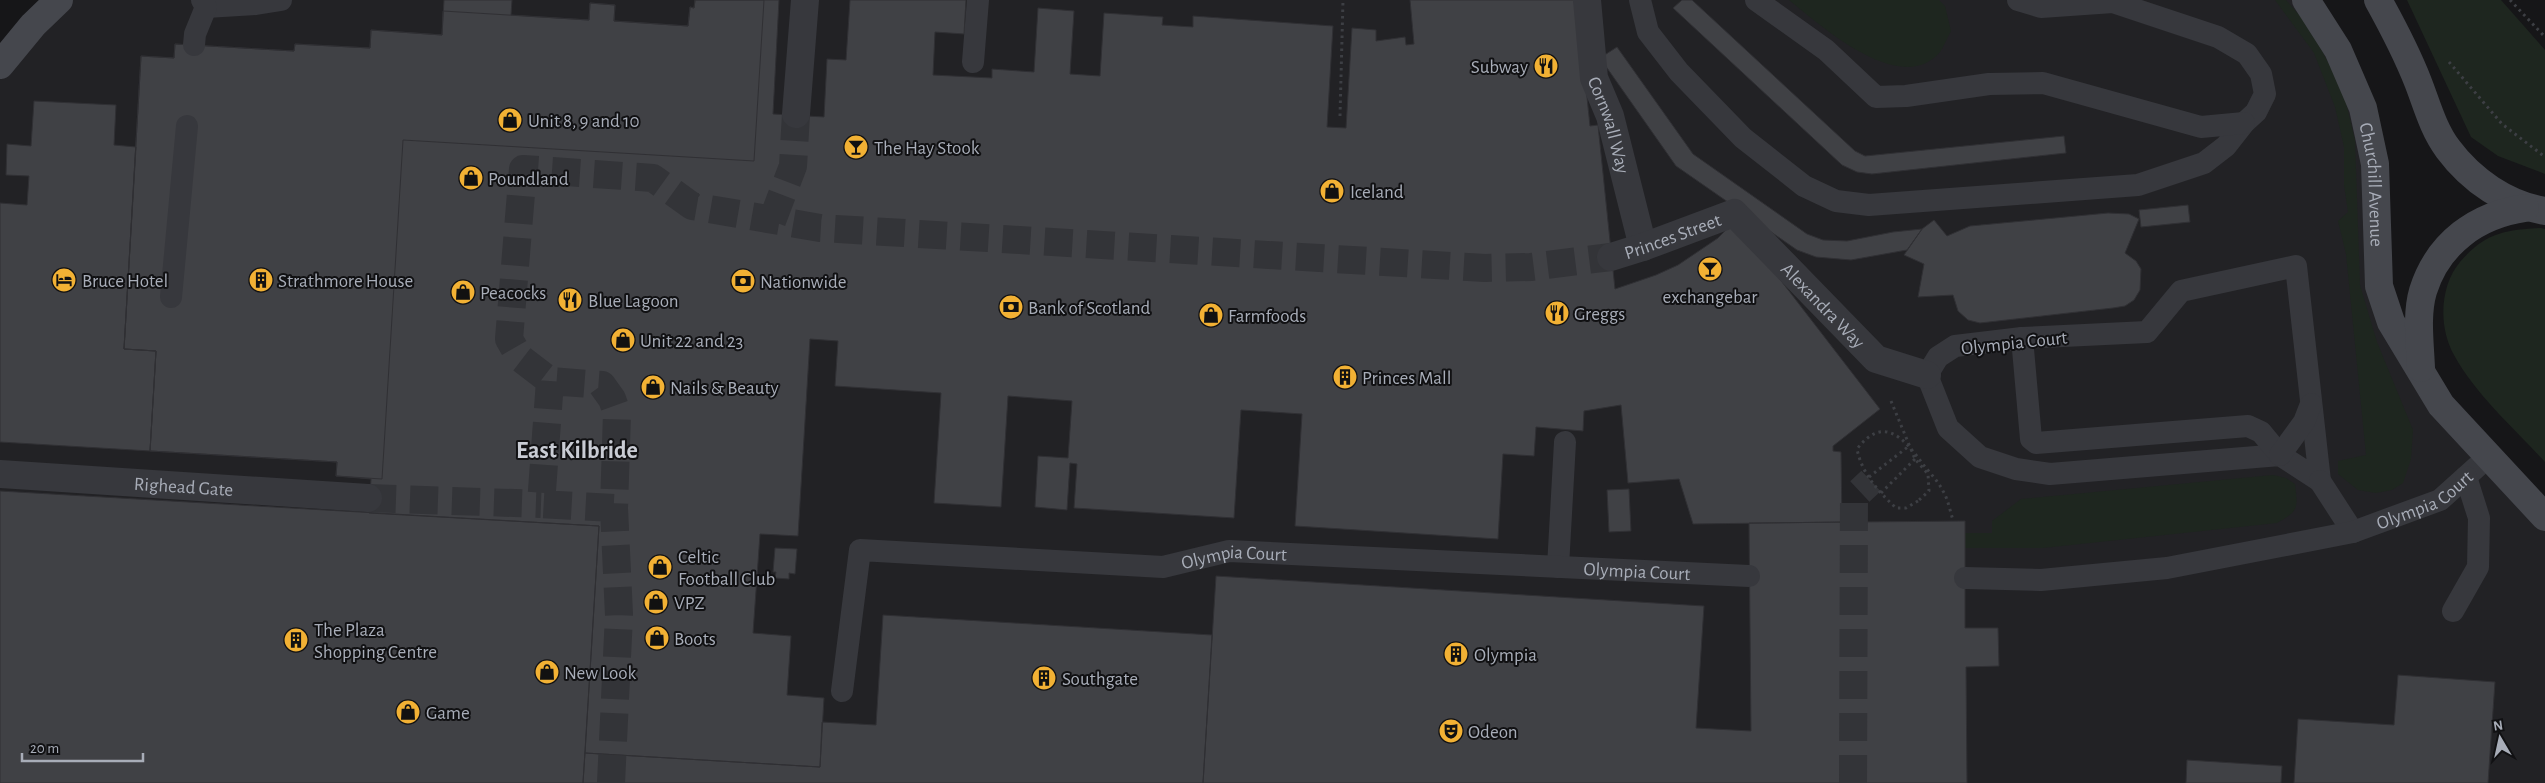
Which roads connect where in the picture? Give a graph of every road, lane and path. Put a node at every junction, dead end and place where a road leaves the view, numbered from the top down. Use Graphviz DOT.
graph roads {
  1 [pos="59,0"];
  2 [pos="280,0"];
  3 [pos="805,0"];
  4 [pos="978,0"];
  5 [pos="1343,0"];
  6 [pos="1587,0"];
  7 [pos="1640,0"];
  8 [pos="1756,0"];
  9 [pos="2018,0"];
  10 [pos="2306,0"];
  11 [pos="2378,0"];
  12 [pos="2510,0"];
  13 [pos="204,3"];
  14 [pos="2545,37"];
  15 [pos="194,46"];
  16 [pos="2447,59"];
  17 [pos="973,62"];
  18 [pos="0,65"];
  19 [pos="796,114"];
  20 [pos="1340,116"];
  21 [pos="2244,123"];
  22 [pos="187,126"];
  23 [pos="2545,157"];
  24 [pos="2535,210"];
  25 [pos="1734,213"];
  26 [pos="1643,247"];
  27 [pos="1611,256"];
  28 [pos="171,298"];
  29 [pos="2022,338"];
  30 [pos="1876,359"];
  31 [pos="2422,374"];
  32 [pos="1927,375"];
  33 [pos="2311,404"];
  34 [pos="1565,442"];
  35 [pos="1909,446"];
  36 [pos="2280,456"];
  37 [pos="2489,456"];
  38 [pos="1915,459"];
  39 [pos="0,474"];
  40 [pos="2466,476"];
  41 [pos="1868,477"];
  42 [pos="2320,481"];
  43 [pos="1881,493"];
  44 [pos="368,498"];
  45 [pos="2545,517"];
  46 [pos="1953,520"];
  47 [pos="2353,532"];
  48 [pos="1558,566"];
  49 [pos="1749,576"];
  50 [pos="1965,578"];
  51 [pos="2453,610"];
  52 [pos="842,691"];
  1 -- 18 [label="street"];
  2 -- 13 [label="lane"];
  3 -- 19 [label="street"];
  4 -- 17 [label="lane"];
  5 -- 20 [label="path"];
  6 -- 26 [label="street, Cornwall Way"];
  7 -- 21 [label="lane"];
  8 -- 21 [label="lane"];
  9 -- 21 [label="lane"];
  10 -- 31 [label="street, Churchill Avenue"];
  11 -- 24 [label="street, Churchill Avenue"];
  12 -- 14 [label="path"];
  13 -- 15 [label="lane"];
  16 -- 23 [label="path"];
  22 -- 28 [label="lane"];
  24 -- 31 [label="street, Churchill Avenue"];
  25 -- 26 [label="street, Princes Street"];
  25 -- 30 [label="street, Alexandra Way"];
  26 -- 27 [label="street, Princes Street"];
  29 -- 32 [label="lane, Olympia Court"];
  29 -- 33 [label="lane, Olympia Court"];
  29 -- 36 [label="lane, Olympia Court"];
  30 -- 32 [label="street, Alexandra Way"];
  30 -- 35 [label="path"];
  31 -- 37 [label="street, Churchill Avenue"];
  32 -- 36 [label="lane"];
  33 -- 36 [label="lane"];
  33 -- 42 [label="lane, Olympia Court"];
  34 -- 48 [label="lane"];
  35 -- 38 [label="path"];
  35 -- 41 [label="path"];
  35 -- 41 [label="path, bridge"];
  35 -- 46 [label="path, bridge"];
  36 -- 42 [label="lane, Olympia Court"];
  37 -- 40 [label="lane, Olympia Court"];
  37 -- 45 [label="street, Churchill Avenue"];
  38 -- 43 [label="path"];
  38 -- 43 [label="path, bridge"];
  39 -- 44 [label="street, Righead Gate"];
  40 -- 47 [label="lane, Olympia Court"];
  40 -- 51 [label="lane"];
  41 -- 43 [label="path, bridge"];
  42 -- 47 [label="lane, Olympia Court"];
  47 -- 50 [label="lane, Olympia Court"];
  48 -- 49 [label="lane, Olympia Court"];
  48 -- 52 [label="lane, Olympia Court"];
}
